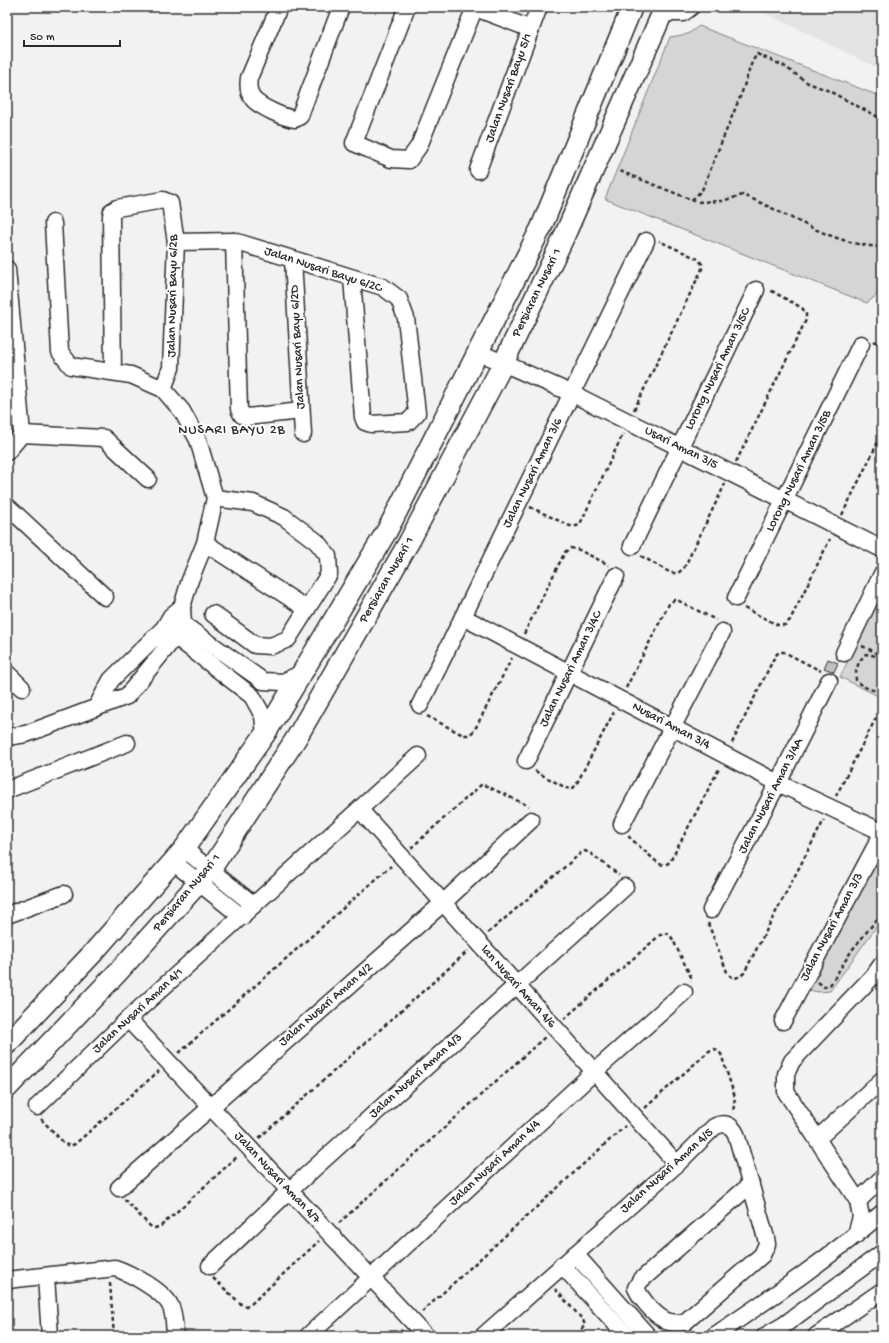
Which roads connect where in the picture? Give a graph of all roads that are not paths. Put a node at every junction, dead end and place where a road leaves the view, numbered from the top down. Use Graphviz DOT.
graph roads {
  1 [pos="279,7"];
  2 [pos="341,7"];
  3 [pos="408,7"];
  4 [pos="474,7"];
  5 [pos="539,7"];
  6 [pos="632,7"];
  7 [pos="690,7"];
  8 [pos="664,10"];
  9 [pos="531,29"];
  10 [pos="478,170"];
  11 [pos="53,223"];
  12 [pos="234,241"];
  13 [pos="646,241"];
  14 [pos="176,242"];
  15 [pos="293,259"];
  16 [pos="7,269"];
  17 [pos="352,278"];
  18 [pos="756,290"];
  19 [pos="861,344"];
  20 [pos="478,352"];
  21 [pos="503,364"];
  22 [pos="113,372"];
  23 [pos="164,389"];
  24 [pos="573,394"];
  25 [pos="301,411"];
  26 [pos="22,434"];
  27 [pos="303,434"];
  28 [pos="680,447"];
  29 [pos="7,452"];
  30 [pos="148,479"];
  31 [pos="216,498"];
  32 [pos="785,500"];
  33 [pos="7,506"];
  34 [pos="205,543"];
  35 [pos="632,546"];
  36 [pos="882,549"];
  37 [pos="882,574"];
  38 [pos="616,576"];
  39 [pos="105,597"];
  40 [pos="736,598"];
  41 [pos="307,609"];
  42 [pos="212,614"];
  43 [pos="463,617"];
  44 [pos="175,623"];
  45 [pos="722,632"];
  46 [pos="844,653"];
  47 [pos="7,673"];
  48 [pos="302,673"];
  49 [pos="569,673"];
  50 [pos="829,681"];
  51 [pos="22,688"];
  52 [pos="420,705"];
  53 [pos="96,708"];
  54 [pos="672,727"];
  55 [pos="265,734"];
  56 [pos="7,737"];
  57 [pos="127,743"];
  58 [pos="418,756"];
  59 [pos="526,761"];
  60 [pos="778,783"];
  61 [pos="7,790"];
  62 [pos="360,810"];
  63 [pos="531,820"];
  64 [pos="622,824"];
  65 [pos="882,833"];
  66 [pos="179,856"];
  67 [pos="206,875"];
  68 [pos="625,887"];
  69 [pos="64,894"];
  70 [pos="443,903"];
  71 [pos="254,905"];
  72 [pos="711,910"];
  73 [pos="7,915"];
  74 [pos="242,917"];
  75 [pos="882,964"];
  76 [pos="516,985"];
  77 [pos="684,992"];
  78 [pos="128,1019"];
  79 [pos="783,1021"];
  80 [pos="7,1044"];
  81 [pos="594,1072"];
  82 [pos="882,1080"];
  83 [pos="7,1088"];
  84 [pos="210,1106"];
  85 [pos="36,1107"];
  86 [pos="817,1139"];
  87 [pos="676,1164"];
  88 [pos="882,1178"];
  89 [pos="751,1184"];
  90 [pos="119,1188"];
  91 [pos="289,1191"];
  92 [pos="858,1201"];
  93 [pos="882,1207"];
  94 [pos="882,1213"];
  95 [pos="856,1235"];
  96 [pos="882,1253"];
  97 [pos="575,1254"];
  98 [pos="562,1265"];
  99 [pos="210,1266"];
  100 [pos="46,1277"];
  101 [pos="371,1277"];
  102 [pos="7,1280"];
  103 [pos="882,1291"];
  104 [pos="827,1334"];
  105 [pos="50,1336"];
  106 [pos="175,1336"];
  107 [pos="308,1336"];
  108 [pos="426,1336"];
  109 [pos="483,1336"];
  110 [pos="627,1336"];
  111 [pos="648,1336"];
  112 [pos="714,1336"];
  113 [pos="765,1336"];
  1 -- 2 [label="street"];
  3 -- 4 [label="street"];
  4 -- 9 [label="street"];
  5 -- 9 [label="street, Jalan Nusari Bayu 5/1"];
  6 -- 20 [label="main road, Persiaran Nusari 1"];
  7 -- 8 [label="street"];
  8 -- 21 [label="main road, Persiaran Nusari 1"];
  9 -- 10 [label="street, Jalan Nusari Bayu 5/1"];
  11 -- 22 [label="street"];
  12 -- 14 [label="street, Jalan Nusari Bayu 6/2C"];
  12 -- 15 [label="street, Jalan Nusari Bayu 6/2C"];
  12 -- 25 [label="street"];
  13 -- 24 [label="street, Jalan Nusari Aman 3/6"];
  14 -- 22 [label="street, Jalan Nusari Bayu 6/2B"];
  14 -- 23 [label="street, Jalan Nusari Bayu 6/2B"];
  15 -- 17 [label="street, Jalan Nusari Bayu 6/2C"];
  15 -- 25 [label="street, Jalan Nusari Bayu 6/2D"];
  16 -- 26 [label="street"];
  17 -- 17 [label="street, Jalan Nusari Bayu 6/2C"];
  18 -- 28 [label="street, Lorong Nusari Aman 3/5C"];
  19 -- 32 [label="street, Lorong Nusari Aman 3/5B"];
  20 -- 21 [label="street, Usari Aman 3/5"];
  20 -- 48 [label="main road, Persiaran Nusari 1"];
  21 -- 24 [label="street, Usari Aman 3/5"];
  21 -- 67 [label="main road, Persiaran Nusari 1"];
  22 -- 23 [label="street"];
  23 -- 31 [label="street"];
  24 -- 28 [label="street, Usari Aman 3/5"];
  24 -- 43 [label="street, Jalan Nusari Aman 3/6"];
  25 -- 27 [label="street, Jalan Nusari Bayu 6/2D"];
  26 -- 29 [label="street"];
  26 -- 30 [label="street"];
  28 -- 32 [label="street, Usari Aman 3/5"];
  28 -- 35 [label="street, Lorong Nusari Aman 3/5C"];
  31 -- 34 [label="street"];
  31 -- 41 [label="street"];
  32 -- 36 [label="street, Usari Aman 3/5"];
  32 -- 40 [label="street, Lorong Nusari Aman 3/5B"];
  33 -- 39 [label="street"];
  34 -- 41 [label="street"];
  34 -- 44 [label="street"];
  37 -- 46 [label="street"];
  38 -- 49 [label="street, Jalan Nusari Aman 3/4C"];
  41 -- 42 [label="street"];
  43 -- 49 [label="street, Nusari Aman 3/4"];
  43 -- 52 [label="street, Jalan Nusari Aman 3/6"];
  44 -- 48 [label="street"];
  44 -- 53 [label="street"];
  44 -- 53 [label="street"];
  44 -- 55 [label="street"];
  45 -- 54 [label="street"];
  47 -- 51 [label="street"];
  48 -- 55 [label="main road, Persiaran Nusari 1"];
  49 -- 54 [label="street, Nusari Aman 3/4"];
  49 -- 59 [label="street, Jalan Nusari Aman 3/4C"];
  50 -- 60 [label="street, Jalan Nusari Aman 3/4A"];
  53 -- 56 [label="street"];
  54 -- 60 [label="street, Nusari Aman 3/4"];
  54 -- 64 [label="street"];
  55 -- 66 [label="main road, Persiaran Nusari 1"];
  57 -- 61 [label="street"];
  58 -- 62 [label="street"];
  60 -- 65 [label="street, Nusari Aman 3/4"];
  60 -- 72 [label="street, Jalan Nusari Aman 3/4A"];
  62 -- 70 [label="street, lan Nusari Aman 4/6"];
  62 -- 71 [label="street"];
  63 -- 70 [label="street, Jalan Nusari Aman 4/2"];
  65 -- 79 [label="street, Jalan Nusari Aman 3/3"];
  66 -- 67 [label="street"];
  66 -- 80 [label="main road, Persiaran Nusari 1"];
  67 -- 71 [label="street"];
  67 -- 74 [label="street"];
  67 -- 83 [label="main road, Persiaran Nusari 1"];
  68 -- 76 [label="street, Jalan Nusari Aman 4/3"];
  69 -- 73 [label="street"];
  70 -- 76 [label="street, lan Nusari Aman 4/6"];
  70 -- 84 [label="street, Jalan Nusari Aman 4/2"];
  71 -- 74 [label="street, Jalan Nusari Aman 4/1"];
  74 -- 78 [label="street, Jalan Nusari Aman 4/1"];
  75 -- 86 [label="street"];
  76 -- 81 [label="street, lan Nusari Aman 4/6"];
  76 -- 91 [label="street, Jalan Nusari Aman 4/3"];
  77 -- 81 [label="street, Jalan Nusari Aman 4/4"];
  78 -- 84 [label="street, Jalan Nusari Aman 4/7"];
  78 -- 85 [label="street, Jalan Nusari Aman 4/1"];
  81 -- 87 [label="street, lan Nusari Aman 4/6"];
  81 -- 101 [label="street, Jalan Nusari Aman 4/4"];
  82 -- 86 [label="street"];
  84 -- 90 [label="street, Jalan Nusari Aman 4/2"];
  84 -- 91 [label="street, Jalan Nusari Aman 4/7"];
  86 -- 92 [label="street"];
  87 -- 89 [label="street, Jalan Nusari Aman 4/5"];
  87 -- 97 [label="street, Jalan Nusari Aman 4/5"];
  88 -- 92 [label="street"];
  89 -- 89 [label="street, Jalan Nusari Aman 4/5"];
  91 -- 99 [label="street, Jalan Nusari Aman 4/3"];
  91 -- 101 [label="street, Jalan Nusari Aman 4/7"];
  92 -- 93 [label="street"];
  92 -- 95 [label="street"];
  94 -- 95 [label="street"];
  95 -- 112 [label="street"];
  96 -- 113 [label="street"];
  97 -- 98 [label="street, Jalan Nusari Aman 4/5"];
  97 -- 111 [label="street"];
  98 -- 109 [label="street, Jalan Nusari Aman 4/5"];
  98 -- 110 [label="street"];
  100 -- 102 [label="street"];
  100 -- 105 [label="street"];
  100 -- 106 [label="street"];
  101 -- 107 [label="street, Jalan Nusari Aman 4/4"];
  101 -- 108 [label="street, Jalan Nusari Aman 4/7"];
  103 -- 104 [label="street"];
}
